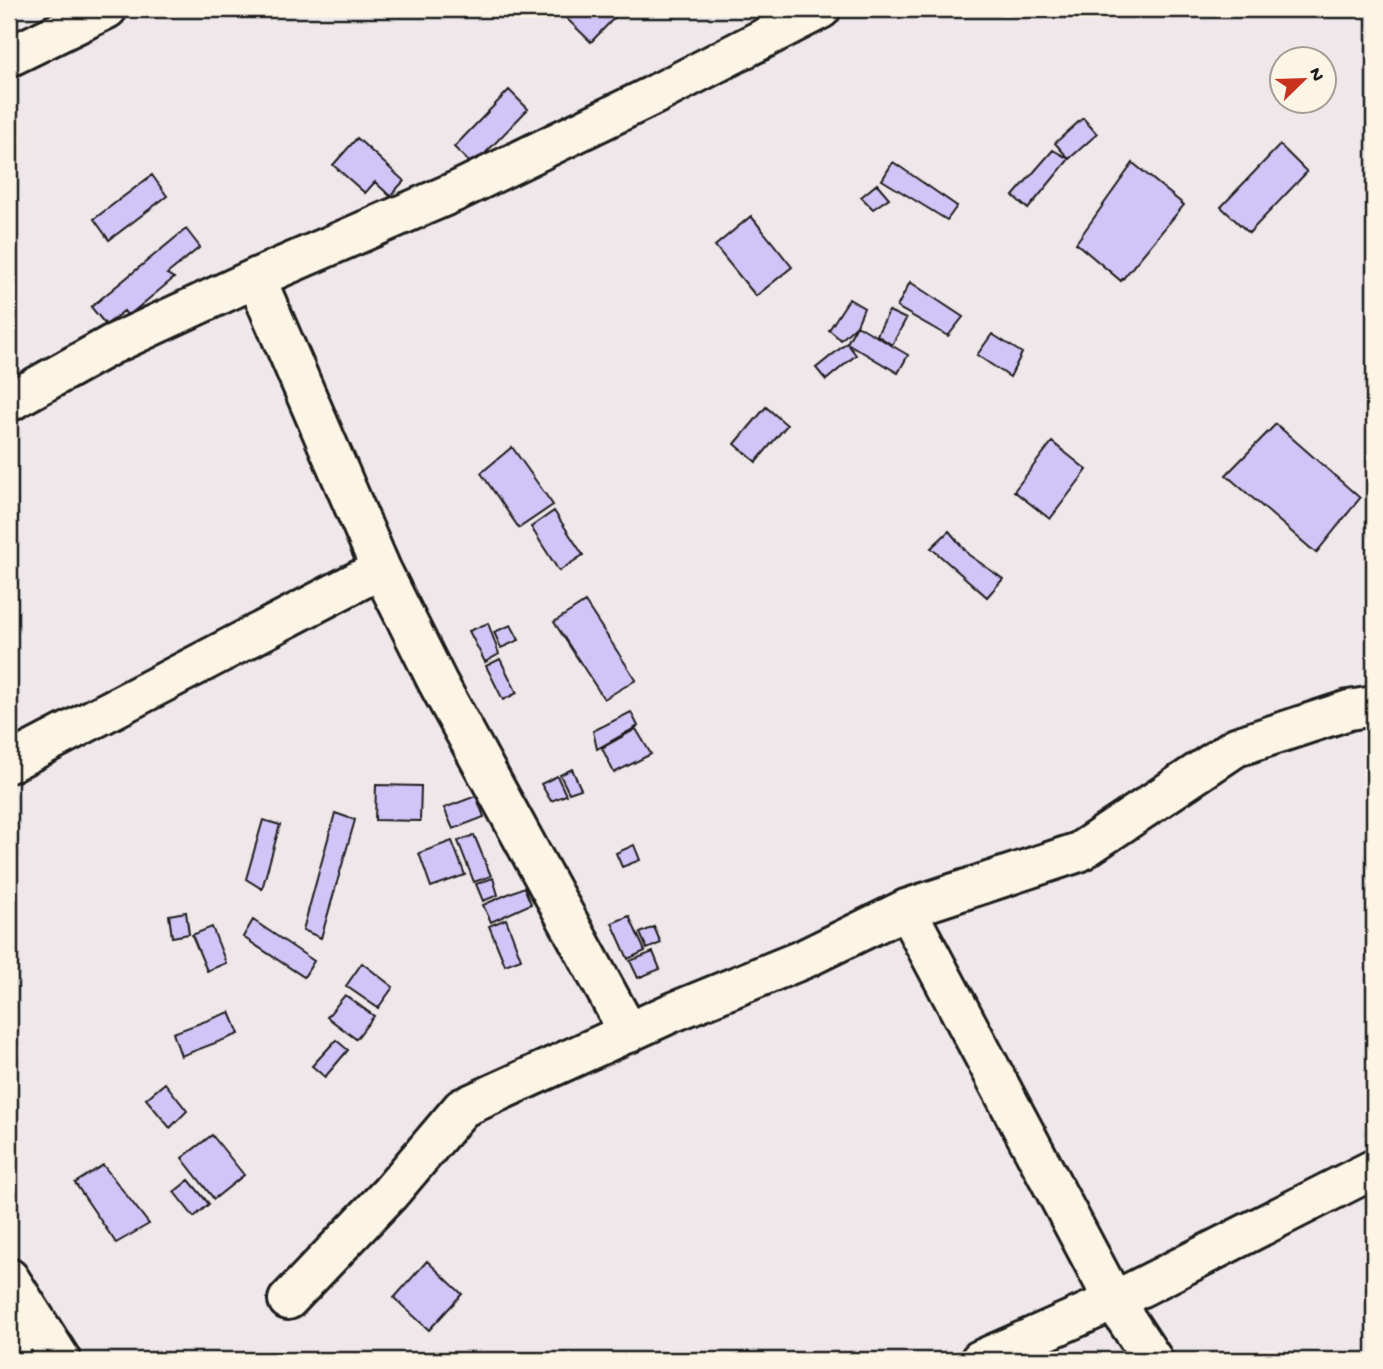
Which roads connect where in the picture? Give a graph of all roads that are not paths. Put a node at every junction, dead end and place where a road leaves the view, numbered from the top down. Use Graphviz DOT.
graph roads {
  1 [pos="107,9"];
  2 [pos="821,9"];
  3 [pos="9,57"];
  4 [pos="256,278"];
  5 [pos="9,402"];
  6 [pos="380,569"];
  7 [pos="1374,706"];
  8 [pos="9,763"];
  9 [pos="906,909"];
  10 [pos="629,1033"];
  11 [pos="1374,1169"];
  12 [pos="9,1278"];
  13 [pos="288,1300"];
  14 [pos="1114,1301"];
  15 [pos="22,1332"];
  16 [pos="61,1360"];
  17 [pos="980,1360"];
  18 [pos="1153,1360"];
  1 -- 3 [label="street"];
  2 -- 4 [label="street"];
  4 -- 5 [label="street"];
  4 -- 6 [label="street"];
  6 -- 8 [label="street"];
  6 -- 10 [label="street"];
  7 -- 9 [label="street"];
  9 -- 10 [label="street"];
  9 -- 14 [label="street"];
  10 -- 13 [label="street"];
  11 -- 14 [label="street"];
  12 -- 15 [label="street"];
  14 -- 17 [label="street"];
  14 -- 18 [label="street"];
  15 -- 16 [label="street"];
}
